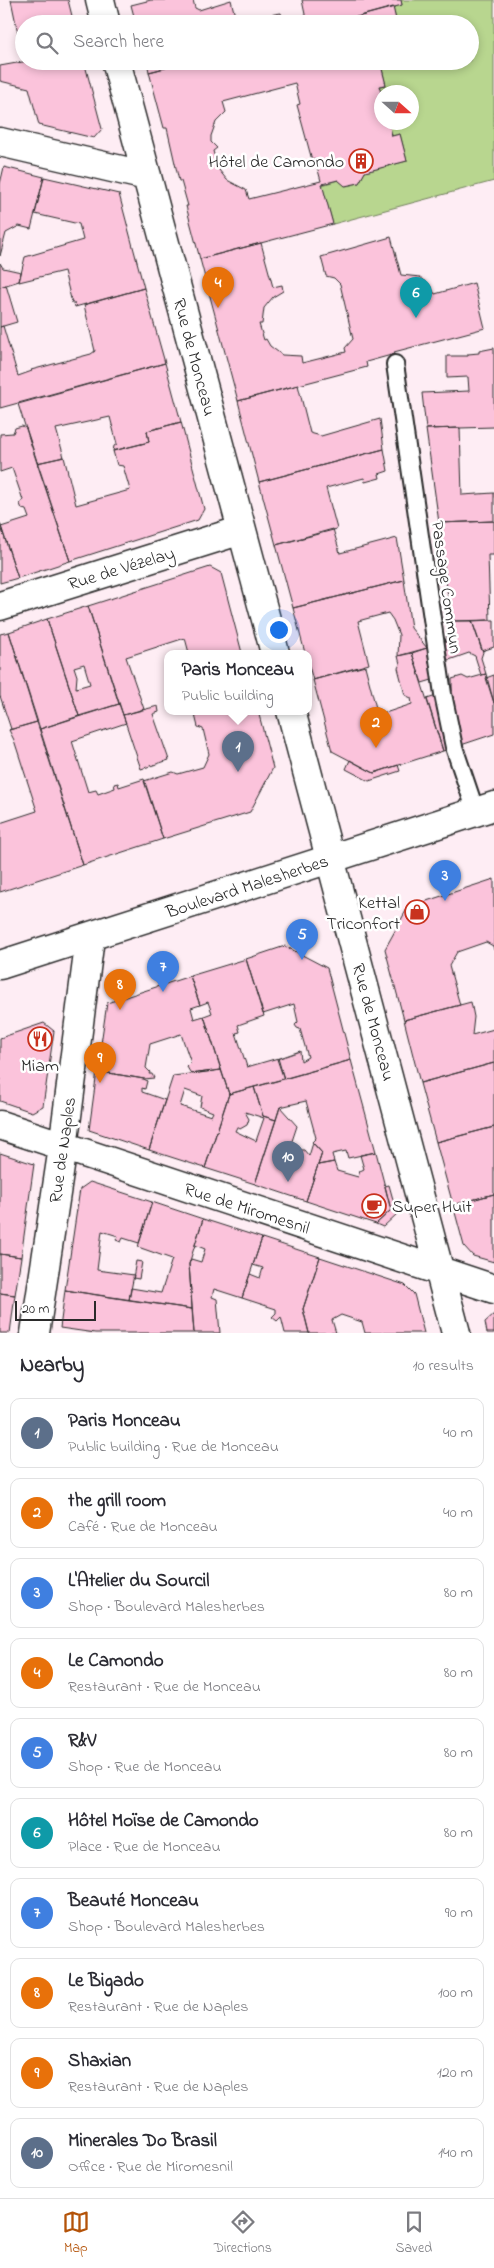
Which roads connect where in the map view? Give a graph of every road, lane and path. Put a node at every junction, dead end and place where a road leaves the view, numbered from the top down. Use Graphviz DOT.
graph roads {
  1 [pos="100,0"];
  2 [pos="104,15"];
  3 [pos="118,70"];
  4 [pos="0,142"];
  5 [pos="147,176"];
  6 [pos="395,364"];
  7 [pos="242,530"];
  8 [pos="0,606"];
  9 [pos="274,650"];
  10 [pos="291,715"];
  11 [pos="485,809"];
  12 [pos="330,859"];
  13 [pos="90,938"];
  14 [pos="0,965"];
  15 [pos="0,1125"];
  16 [pos="63,1147"];
  17 [pos="440,1271"];
  18 [pos="494,1289"];
  19 [pos="35,1333"];
  20 [pos="456,1333"];
  1 -- 2 [label="street"];
  3 -- 5 [label="street, Rue de Monceau"];
  4 -- 5 [label="street"];
  5 -- 7 [label="street, Rue de Monceau"];
  6 -- 11 [label="lane, Passage Commun"];
  7 -- 8 [label="street, Rue de Vézelay"];
  7 -- 9 [label="street, Rue de Monceau"];
  10 -- 12 [label="street, Rue de Monceau"];
  11 -- 12 [label="street, Boulevard Malesherbes"];
  12 -- 13 [label="street, Boulevard Malesherbes"];
  12 -- 17 [label="street, Rue de Monceau"];
  13 -- 14 [label="street, Boulevard Malesherbes"];
  13 -- 16 [label="street, Rue de Naples"];
  15 -- 16 [label="street, Rue de Miromesnil"];
  16 -- 17 [label="street, Rue de Miromesnil"];
  16 -- 19 [label="street, Rue de Naples"];
  17 -- 18 [label="street, Rue de Miromesnil"];
  17 -- 20 [label="street, Rue de Monceau"];
}
